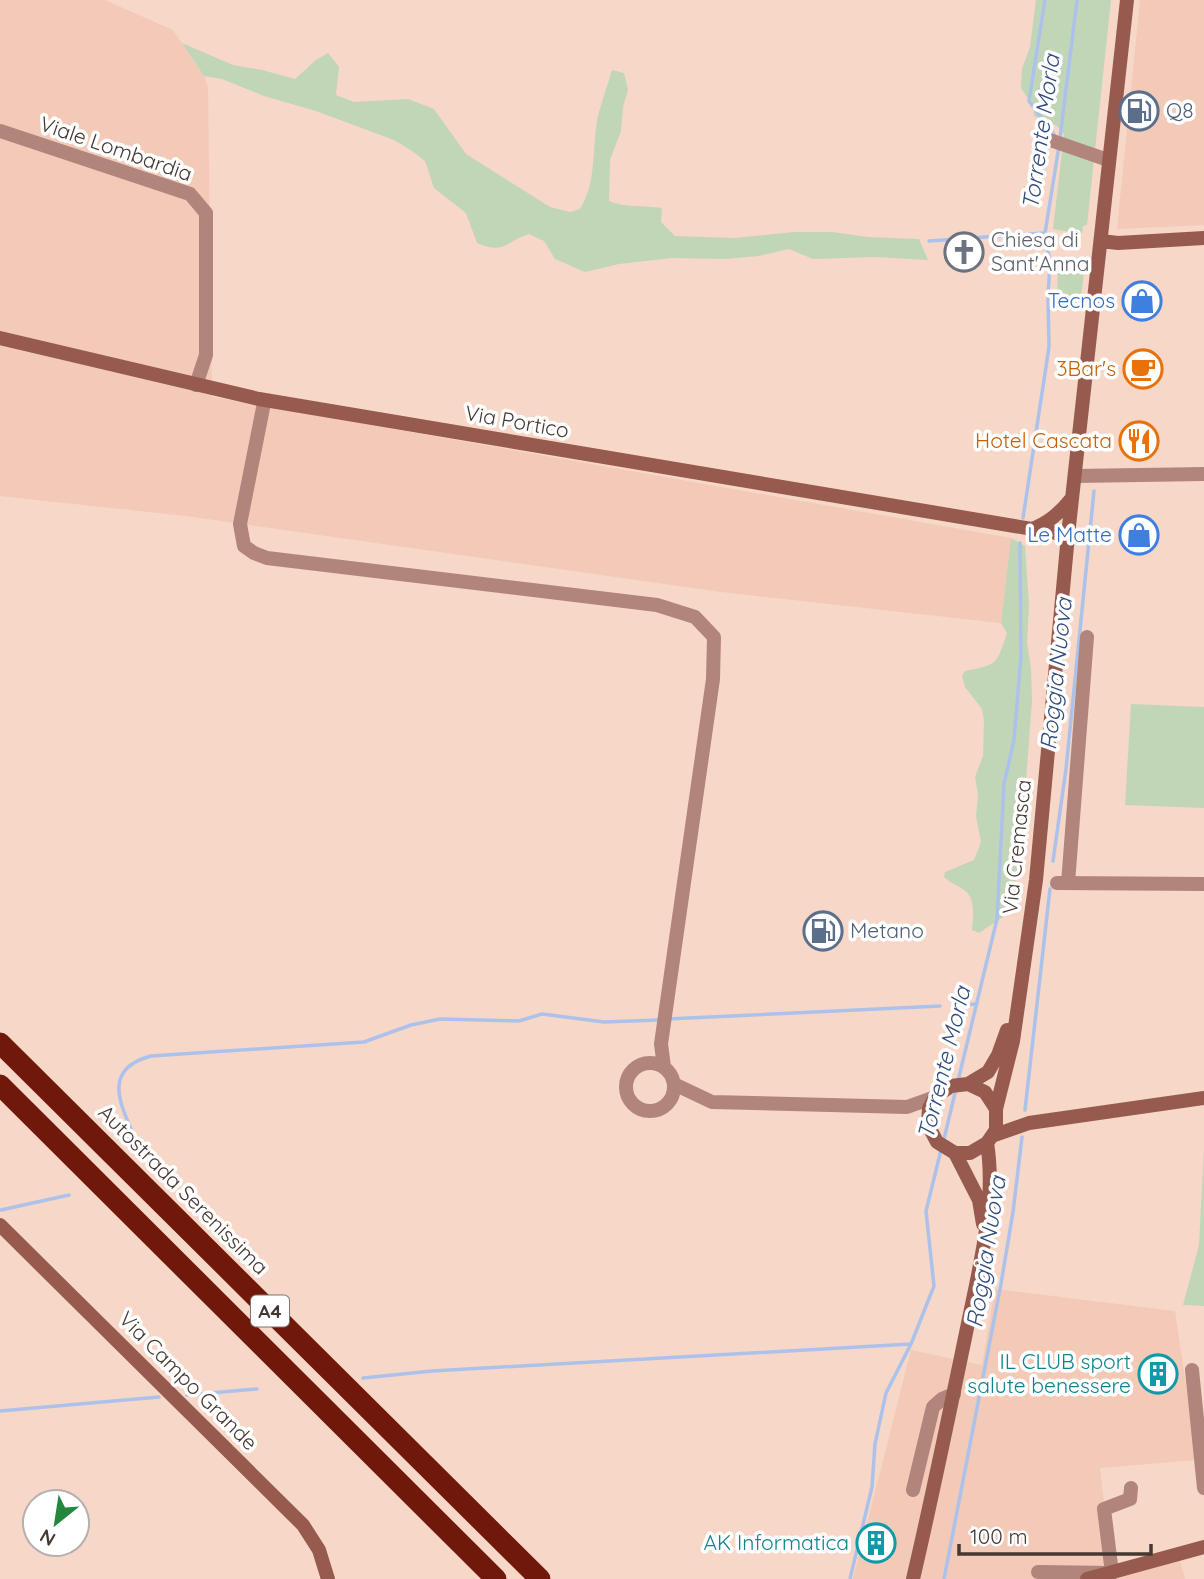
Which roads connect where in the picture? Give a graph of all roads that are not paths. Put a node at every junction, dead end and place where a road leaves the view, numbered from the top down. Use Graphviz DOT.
graph roads {
  1 [pos="1127,0"];
  2 [pos="0,131"];
  3 [pos="1053,141"];
  4 [pos="1108,160"];
  5 [pos="1204,238"];
  6 [pos="1101,241"];
  7 [pos="0,338"];
  8 [pos="196,385"];
  9 [pos="259,399"];
  10 [pos="1204,474"];
  11 [pos="1075,476"];
  12 [pos="1072,498"];
  13 [pos="1030,530"];
  14 [pos="1068,535"];
  15 [pos="1087,637"];
  16 [pos="1204,884"];
  17 [pos="1021,996"];
  18 [pos="0,1043"];
  19 [pos="661,1044"];
  20 [pos="647,1063"];
  21 [pos="664,1067"];
  22 [pos="674,1084"];
  23 [pos="0,1085"];
  24 [pos="962,1085"];
  25 [pos="693,1094"];
  26 [pos="935,1097"];
  27 [pos="1204,1098"];
  28 [pos="668,1103"];
  29 [pos="907,1107"];
  30 [pos="997,1115"];
  31 [pos="928,1119"];
  32 [pos="1028,1123"];
  33 [pos="990,1140"];
  34 [pos="946,1148"];
  35 [pos="0,1225"];
  36 [pos="984,1232"];
  37 [pos="1192,1370"];
  38 [pos="954,1394"];
  39 [pos="1130,1488"];
  40 [pos="1204,1488"];
  41 [pos="913,1490"];
  42 [pos="1204,1546"];
  43 [pos="1038,1572"];
  44 [pos="1112,1573"];
  45 [pos="328,1579"];
  46 [pos="496,1579"];
  47 [pos="540,1579"];
  48 [pos="913,1579"];
  49 [pos="1087,1579"];
  1 -- 4 [label="main road, Via Cremasca"];
  2 -- 8 [label="street, Viale Lombardia"];
  3 -- 4 [label="street"];
  4 -- 6 [label="main road, Via Cremasca"];
  5 -- 6 [label="main road"];
  6 -- 11 [label="main road, Via Cremasca"];
  7 -- 8 [label="main road, Via Portico"];
  8 -- 9 [label="main road, Via Portico"];
  9 -- 13 [label="main road, Via Portico"];
  9 -- 19 [label="street"];
  10 -- 11 [label="street"];
  11 -- 12 [label="main road, Via Cremasca"];
  12 -- 13 [label="main road"];
  12 -- 14 [label="main road, Via Cremasca"];
  13 -- 14 [label="main road, Via Portico"];
  14 -- 17 [label="main road, Via Cremasca"];
  15 -- 16 [label="street"];
  17 -- 24 [label="main road, Via Cremasca"];
  17 -- 30 [label="main road, Via Cremasca"];
  18 -- 47 [label="highway, Autostrada Serenissima / A4"];
  19 -- 20 [label="street"];
  19 -- 21 [label="street"];
  20 -- 21 [label="street"];
  20 -- 28 [label="street"];
  21 -- 22 [label="street"];
  22 -- 25 [label="street"];
  22 -- 28 [label="street"];
  23 -- 46 [label="highway, A4"];
  24 -- 26 [label="main road, Via Cremasca"];
  24 -- 30 [label="main road"];
  25 -- 28 [label="street"];
  25 -- 29 [label="street"];
  26 -- 29 [label="street"];
  26 -- 31 [label="main road"];
  27 -- 32 [label="main road"];
  29 -- 31 [label="street"];
  30 -- 32 [label="main road"];
  30 -- 33 [label="main road, Via Cremasca"];
  31 -- 34 [label="main road, Via Cremasca"];
  32 -- 33 [label="main road"];
  33 -- 34 [label="main road"];
  33 -- 36 [label="main road, Via Cremasca"];
  34 -- 36 [label="main road, Via Cremasca"];
  35 -- 45 [label="main road, Via Campo Grande"];
  36 -- 38 [label="main road, Via Cremasca"];
  37 -- 40 [label="street"];
  38 -- 41 [label="street"];
  38 -- 48 [label="main road, Via Cremasca"];
  39 -- 44 [label="street"];
  42 -- 44 [label="main road"];
  43 -- 44 [label="street"];
  44 -- 49 [label="main road"];
}
